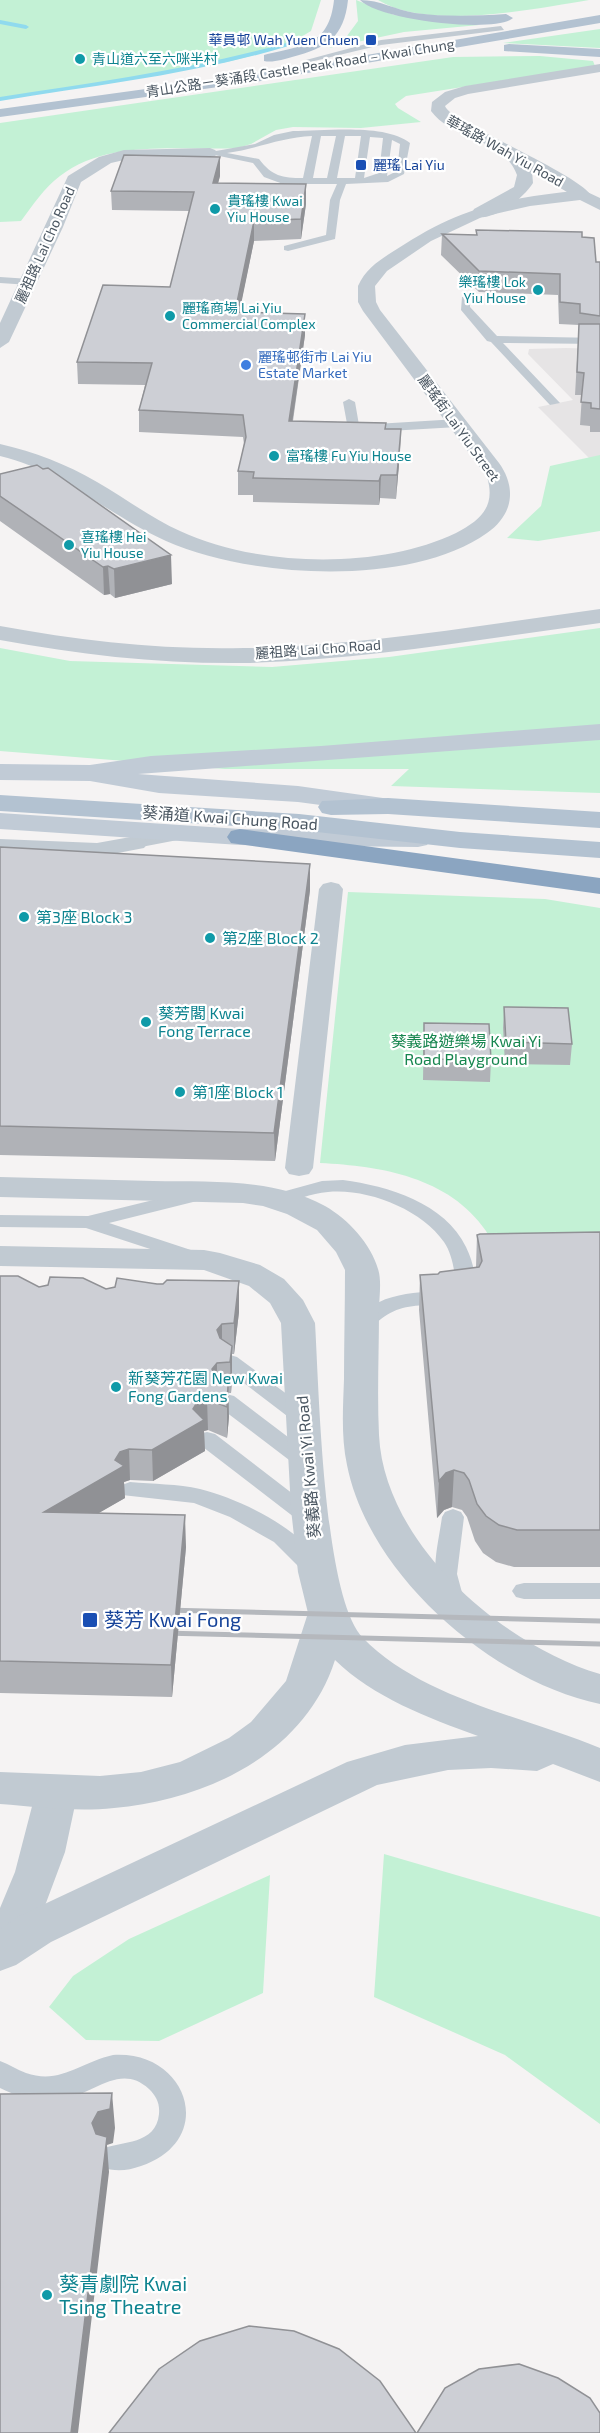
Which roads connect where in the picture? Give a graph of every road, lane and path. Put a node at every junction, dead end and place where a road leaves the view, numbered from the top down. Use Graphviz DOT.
graph roads {
  1 [pos="341,0"];
  2 [pos="368,0"];
  3 [pos="600,6"];
  4 [pos="600,11"];
  5 [pos="559,12"];
  6 [pos="519,17"];
  7 [pos="600,19"];
  8 [pos="600,54"];
  9 [pos="365,59"];
  10 [pos="600,68"];
  11 [pos="98,92"];
  12 [pos="0,105"];
  13 [pos="0,113"];
  14 [pos="317,134"];
  15 [pos="341,134"];
  16 [pos="366,135"];
  17 [pos="388,137"];
  18 [pos="270,141"];
  19 [pos="512,152"];
  20 [pos="210,153"];
  21 [pos="263,168"];
  22 [pos="359,182"];
  23 [pos="307,183"];
  24 [pos="336,183"];
  25 [pos="583,195"];
  26 [pos="600,205"];
  27 [pos="480,213"];
  28 [pos="600,214"];
  29 [pos="288,248"];
  30 [pos="0,280"];
  31 [pos="30,282"];
  32 [pos="466,299"];
  33 [pos="492,339"];
  34 [pos="600,341"];
  35 [pos="0,342"];
  36 [pos="350,402"];
  37 [pos="554,403"];
  38 [pos="458,423"];
  39 [pos="0,450"];
  40 [pos="600,616"];
  41 [pos="0,633"];
  42 [pos="600,732"];
  43 [pos="0,772"];
  44 [pos="90,773"];
  45 [pos="0,792"];
  46 [pos="0,803"];
  47 [pos="388,806"];
  48 [pos="600,820"];
  49 [pos="0,821"];
  50 [pos="190,834"];
  51 [pos="240,837"];
  52 [pos="460,840"];
  53 [pos="136,843"];
  54 [pos="0,846"];
  55 [pos="600,850"];
  56 [pos="600,886"];
  57 [pos="331,889"];
  58 [pos="299,1168"];
  59 [pos="0,1187"];
  60 [pos="212,1192"];
  61 [pos="278,1199"];
  62 [pos="0,1221"];
  63 [pos="88,1222"];
  64 [pos="0,1256"];
  65 [pos="204,1260"];
  66 [pos="361,1328"];
  67 [pos="230,1362"];
  68 [pos="226,1401"];
  69 [pos="303,1417"];
  70 [pos="205,1444"];
  71 [pos="306,1461"];
  72 [pos="130,1490"];
  73 [pos="453,1517"];
  74 [pos="311,1519"];
  75 [pos="317,1571"];
  76 [pos="524,1591"];
  77 [pos="600,1591"];
  78 [pos="454,1606"];
  79 [pos="327,1613"];
  80 [pos="600,1689"];
  81 [pos="600,1768"];
  82 [pos="0,1788"];
  83 [pos="57,1791"];
  84 [pos="0,1947"];
  85 [pos="0,1952"];
  86 [pos="0,2073"];
  87 [pos="111,2158"];
  1 -- 11 [label="main road"];
  2 -- 6 [label="main road"];
  3 -- 5 [label="main road"];
  4 -- 11 [label="main road, 青山公路－葵涌段 Castle Peak Road – Kwai Chung"];
  7 -- 9 [label="main road, 青山公路－葵涌段 Castle Peak Road – Kwai Chung"];
  8 -- 9 [label="main road"];
  9 -- 13 [label="main road, 青山公路－葵涌段 Castle Peak Road – Kwai Chung"];
  10 -- 19 [label="street, 華瑤路 Wah Yiu Road"];
  11 -- 12 [label="main road, 青山公路－葵涌段 Castle Peak Road – Kwai Chung"];
  14 -- 15 [label="lane"];
  14 -- 18 [label="lane"];
  14 -- 23 [label="lane"];
  15 -- 16 [label="lane"];
  15 -- 24 [label="lane"];
  16 -- 17 [label="lane"];
  16 -- 22 [label="lane"];
  17 -- 22 [label="lane"];
  17 -- 22 [label="lane"];
  18 -- 20 [label="lane"];
  18 -- 21 [label="lane"];
  19 -- 25 [label="street, 華瑤路 Wah Yiu Road"];
  19 -- 27 [label="street, 麗瑤街 Lai Yiu Street"];
  20 -- 21 [label="lane"];
  20 -- 31 [label="street, 麗祖路 Lai Cho Road"];
  21 -- 23 [label="lane"];
  22 -- 24 [label="lane"];
  23 -- 24 [label="lane"];
  24 -- 29 [label="lane"];
  25 -- 26 [label="street, 華瑤路 Wah Yiu Road"];
  25 -- 27 [label="street, 麗瑤街 Lai Yiu Street"];
  27 -- 28 [label="street"];
  27 -- 38 [label="street, 麗瑤街 Lai Yiu Street"];
  30 -- 31 [label="lane"];
  31 -- 35 [label="street, 麗祖路 Lai Cho Road"];
  32 -- 33 [label="lane"];
  33 -- 34 [label="lane"];
  33 -- 37 [label="lane"];
  36 -- 38 [label="lane"];
  38 -- 39 [label="street, 麗瑤街 Lai Yiu Street"];
  40 -- 41 [label="street, 麗祖路 Lai Cho Road"];
  42 -- 44 [label="main road"];
  43 -- 44 [label="main road, 葵涌道 Kwai Chung Road"];
  44 -- 47 [label="main road, 葵涌道 Kwai Chung Road"];
  45 -- 47 [label="main road, 葵涌道 Kwai Chung Road"];
  46 -- 52 [label="main road, 葵涌道 Kwai Chung Road"];
  47 -- 48 [label="main road, 葵涌道 Kwai Chung Road"];
  49 -- 50 [label="main road, 葵涌道 Kwai Chung Road"];
  50 -- 51 [label="main road, 葵涌道 Kwai Chung Road"];
  50 -- 53 [label="lane"];
  51 -- 52 [label="main road, 葵涌道 Kwai Chung Road"];
  51 -- 56 [label="highway"];
  52 -- 55 [label="main road, 葵涌道 Kwai Chung Road"];
  53 -- 54 [label="street"];
  57 -- 58 [label="street"];
  58 -- 61 [label="lane"];
  59 -- 60 [label="street"];
  60 -- 61 [label="street"];
  60 -- 63 [label="lane"];
  61 -- 66 [label="street"];
  61 -- 66 [label="lane"];
  62 -- 63 [label="lane"];
  63 -- 65 [label="lane"];
  64 -- 65 [label="street, 葵義路 Kwai Yi Road"];
  65 -- 69 [label="street, 葵義路 Kwai Yi Road"];
  66 -- 78 [label="street"];
  67 -- 69 [label="lane"];
  68 -- 71 [label="lane"];
  69 -- 71 [label="street, 葵義路 Kwai Yi Road"];
  70 -- 74 [label="lane"];
  71 -- 74 [label="street, 葵義路 Kwai Yi Road"];
  72 -- 75 [label="lane"];
  73 -- 78 [label="lane"];
  74 -- 75 [label="street, 葵義路 Kwai Yi Road"];
  75 -- 79 [label="street, 葵義路 Kwai Yi Road"];
  76 -- 77 [label="lane"];
  78 -- 80 [label="street"];
  79 -- 81 [label="street, 葵義路 Kwai Yi Road"];
  79 -- 83 [label="street"];
  81 -- 85 [label="street"];
  82 -- 83 [label="street"];
  83 -- 84 [label="street"];
  86 -- 87 [label="lane"];
}
